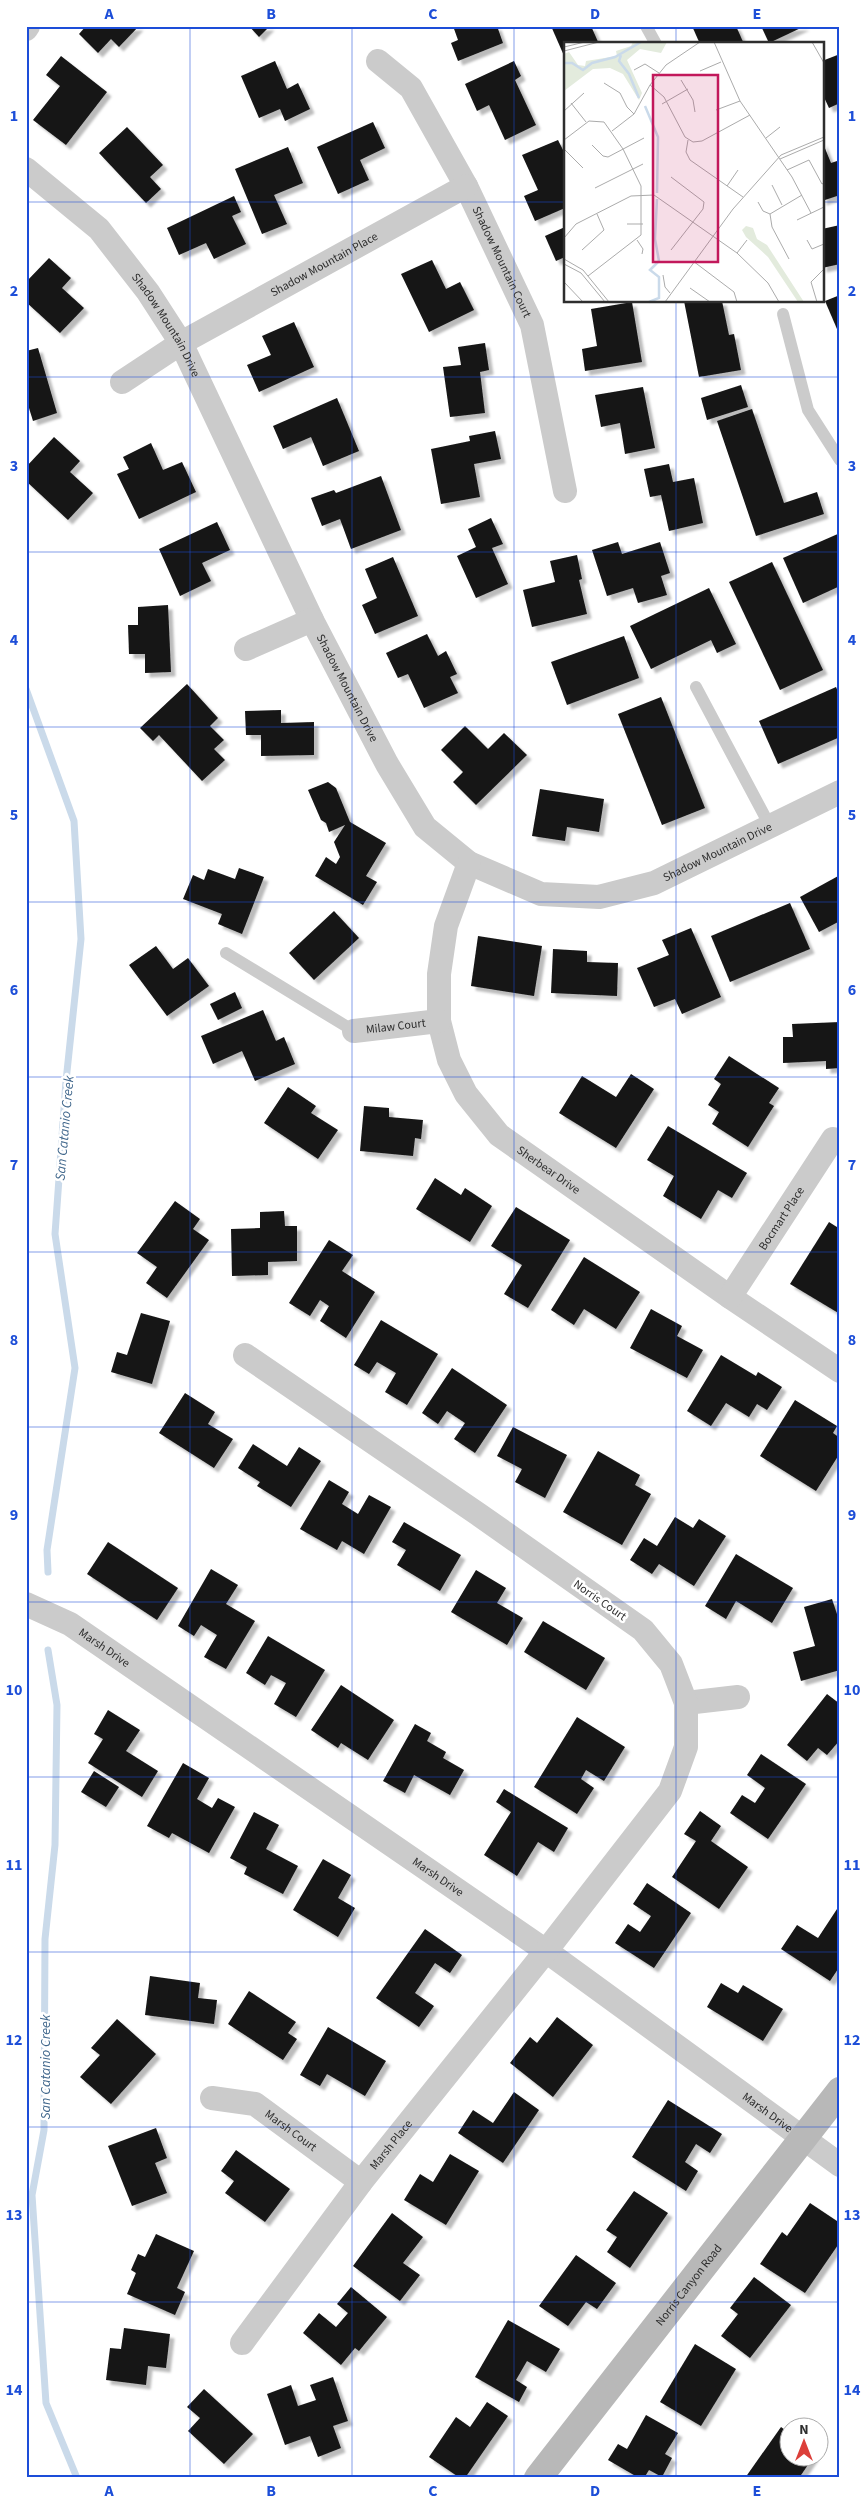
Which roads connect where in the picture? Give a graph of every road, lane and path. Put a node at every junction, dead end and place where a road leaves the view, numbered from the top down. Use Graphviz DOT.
graph roads {
  1 [pos="646,26"];
  2 [pos="655,42"];
  3 [pos="378,61"];
  4 [pos="26,169"];
  5 [pos="466,186"];
  6 [pos="784,314"];
  7 [pos="181,343"];
  8 [pos="122,382"];
  9 [pos="840,460"];
  10 [pos="565,491"];
  11 [pos="312,620"];
  12 [pos="246,649"];
  13 [pos="696,687"];
  14 [pos="840,792"];
  15 [pos="770,826"];
  16 [pos="469,862"];
  17 [pos="226,953"];
  18 [pos="439,1021"];
  19 [pos="354,1031"];
  20 [pos="833,1139"];
  21 [pos="730,1298"];
  22 [pos="245,1356"];
  23 [pos="840,1371"];
  24 [pos="26,1604"];
  25 [pos="738,1697"];
  26 [pos="686,1703"];
  27 [pos="546,1951"];
  28 [pos="840,2091"];
  29 [pos="212,2098"];
  30 [pos="804,2138"];
  31 [pos="840,2165"];
  32 [pos="361,2182"];
  33 [pos="242,2342"];
  34 [pos="538,2478"];
  1 -- 2 [label="lane"];
  3 -- 5 [label="street, Shadow Mountain Court"];
  4 -- 7 [label="street, Shadow Mountain Drive"];
  5 -- 7 [label="street, Shadow Mountain Place"];
  5 -- 10 [label="street, Shadow Mountain Court"];
  6 -- 9 [label="lane"];
  7 -- 8 [label="street, Shadow Mountain Place"];
  7 -- 11 [label="street, Shadow Mountain Drive"];
  11 -- 12 [label="street"];
  11 -- 16 [label="street, Shadow Mountain Drive"];
  13 -- 15 [label="lane"];
  14 -- 15 [label="street, Shadow Mountain Drive"];
  15 -- 16 [label="street, Shadow Mountain Drive"];
  16 -- 18 [label="street, Sherbear Drive"];
  17 -- 19 [label="lane"];
  18 -- 19 [label="street, Milaw Court"];
  18 -- 21 [label="street, Sherbear Drive"];
  20 -- 21 [label="street, Bocmart Place"];
  21 -- 23 [label="street, Sherbear Drive"];
  22 -- 26 [label="street, Norris Court"];
  24 -- 27 [label="street, Marsh Drive"];
  25 -- 26 [label="street"];
  26 -- 27 [label="street, Norris Court"];
  27 -- 30 [label="street, Marsh Drive"];
  27 -- 32 [label="street, Marsh Place"];
  28 -- 30 [label="street, Norris Canyon Road"];
  29 -- 32 [label="street, Marsh Court"];
  30 -- 31 [label="street, Marsh Drive"];
  30 -- 34 [label="street, Norris Canyon Road"];
  32 -- 33 [label="street, Marsh Place"];
}
